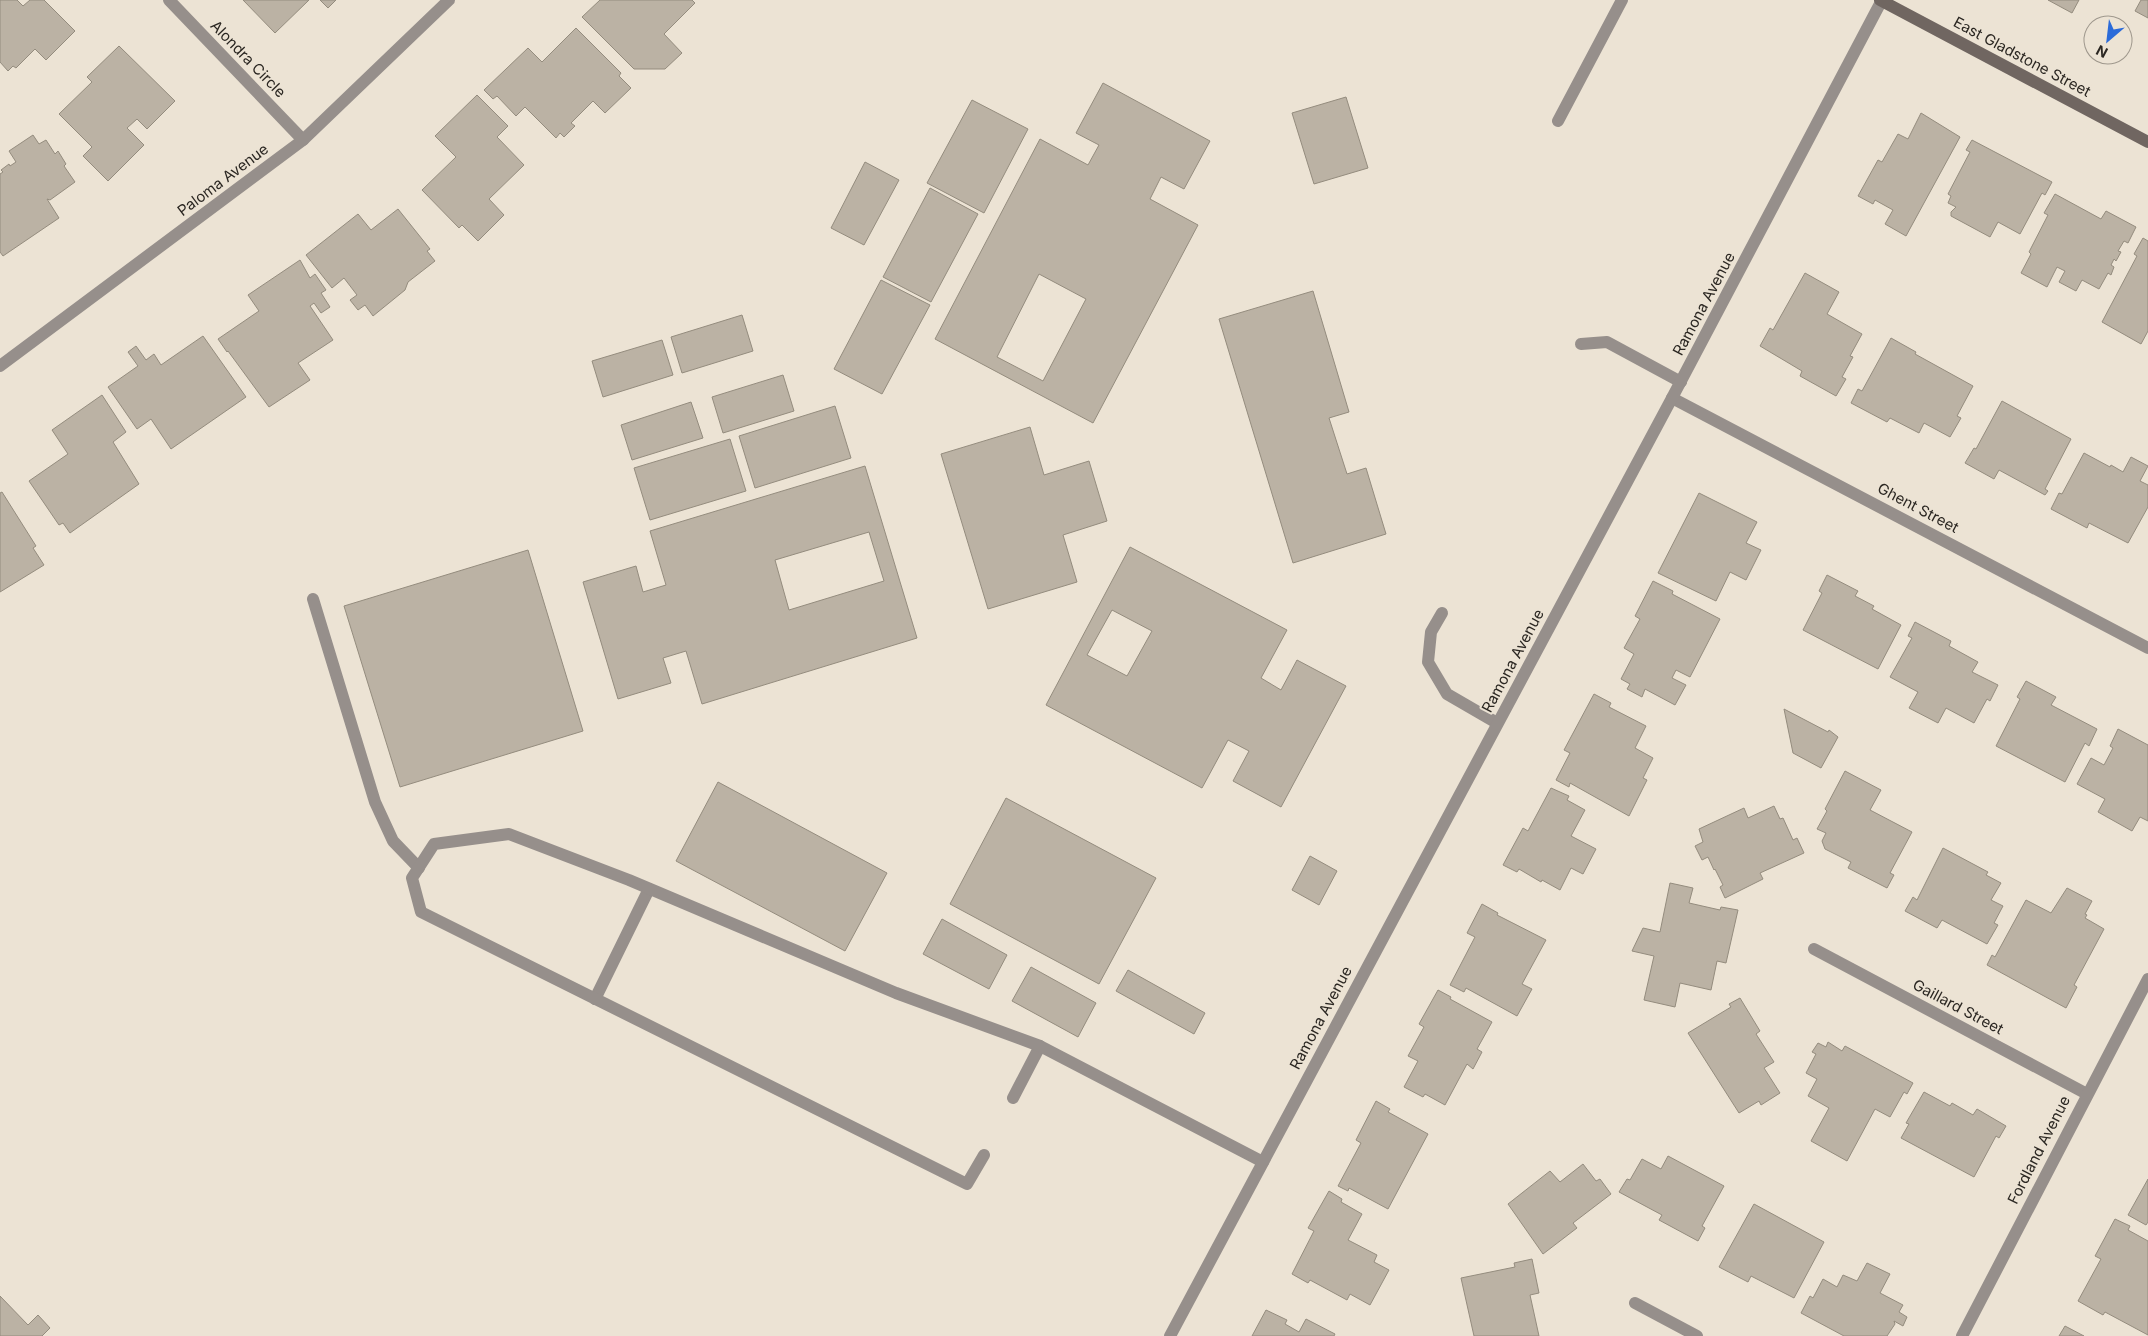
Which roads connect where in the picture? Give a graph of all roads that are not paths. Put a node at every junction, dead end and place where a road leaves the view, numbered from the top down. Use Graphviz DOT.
graph roads {
  1 [pos="168,0"];
  2 [pos="449,0"];
  3 [pos="1622,0"];
  4 [pos="1881,0"];
  5 [pos="1558,121"];
  6 [pos="303,140"];
  7 [pos="2148,142"];
  8 [pos="1581,344"];
  9 [pos="0,366"];
  10 [pos="1681,382"];
  11 [pos="1672,398"];
  12 [pos="313,599"];
  13 [pos="1442,613"];
  14 [pos="2148,648"];
  15 [pos="1498,724"];
  16 [pos="418,868"];
  17 [pos="649,888"];
  18 [pos="1814,949"];
  19 [pos="2148,979"];
  20 [pos="595,999"];
  21 [pos="1040,1046"];
  22 [pos="2086,1094"];
  23 [pos="1013,1098"];
  24 [pos="984,1155"];
  25 [pos="1263,1162"];
  26 [pos="1635,1303"];
  27 [pos="1170,1336"];
  28 [pos="1697,1336"];
  29 [pos="1962,1336"];
  1 -- 6 [label="street, Alondra Circle"];
  2 -- 6 [label="street, Paloma Avenue"];
  3 -- 5 [label="street"];
  4 -- 7 [label="street, East Gladstone Street"];
  4 -- 10 [label="street, Ramona Avenue"];
  6 -- 9 [label="street, Paloma Avenue"];
  8 -- 10 [label="street"];
  10 -- 11 [label="street, Ramona Avenue"];
  11 -- 14 [label="street, Ghent Street"];
  11 -- 15 [label="street, Ramona Avenue"];
  12 -- 16 [label="street"];
  13 -- 15 [label="street"];
  15 -- 25 [label="street, Ramona Avenue"];
  16 -- 17 [label="street"];
  16 -- 20 [label="street"];
  17 -- 20 [label="street"];
  17 -- 21 [label="street"];
  18 -- 22 [label="street, Gaillard Street"];
  19 -- 22 [label="street, Fordland Avenue"];
  20 -- 24 [label="street"];
  21 -- 23 [label="street"];
  21 -- 25 [label="street"];
  22 -- 29 [label="street, Fordland Avenue"];
  25 -- 27 [label="street, Ramona Avenue"];
  26 -- 28 [label="street"];
}
